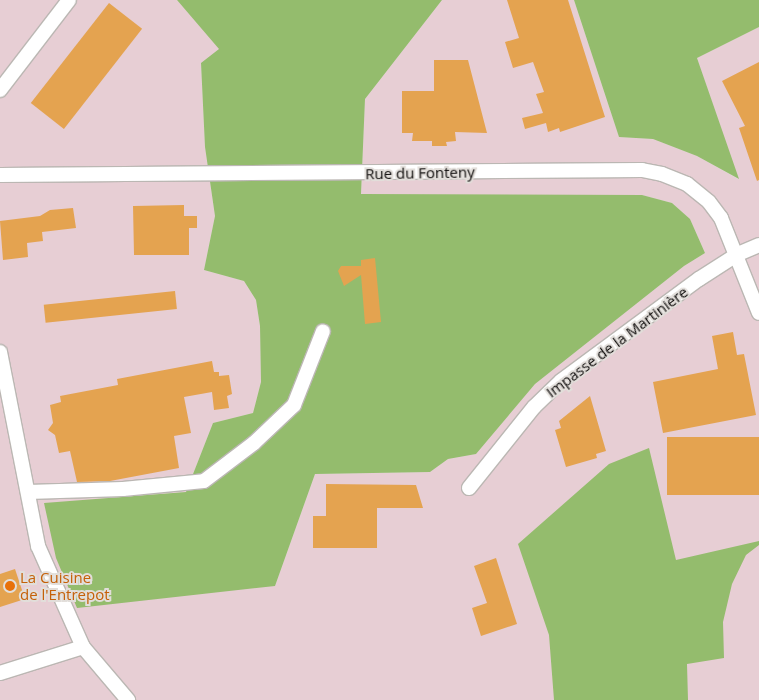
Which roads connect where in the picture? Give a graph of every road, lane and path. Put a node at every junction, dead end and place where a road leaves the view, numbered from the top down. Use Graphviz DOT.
graph roads {
  1 [pos="69,0"];
  2 [pos="0,90"];
  3 [pos="0,175"];
  4 [pos="759,245"];
  5 [pos="738,254"];
  6 [pos="759,313"];
  7 [pos="323,331"];
  8 [pos="0,352"];
  9 [pos="469,488"];
  10 [pos="28,492"];
  11 [pos="83,647"];
  12 [pos="0,673"];
  13 [pos="128,700"];
  1 -- 2 [label="street"];
  3 -- 5 [label="street, Rue du Fonteny"];
  4 -- 5 [label="street, Impasse de la Martinière"];
  5 -- 6 [label="street, Rue du Fonteny"];
  5 -- 9 [label="street, Impasse de la Martinière"];
  7 -- 10 [label="street"];
  8 -- 10 [label="street"];
  10 -- 11 [label="street"];
  11 -- 12 [label="street"];
  11 -- 13 [label="street"];
}
